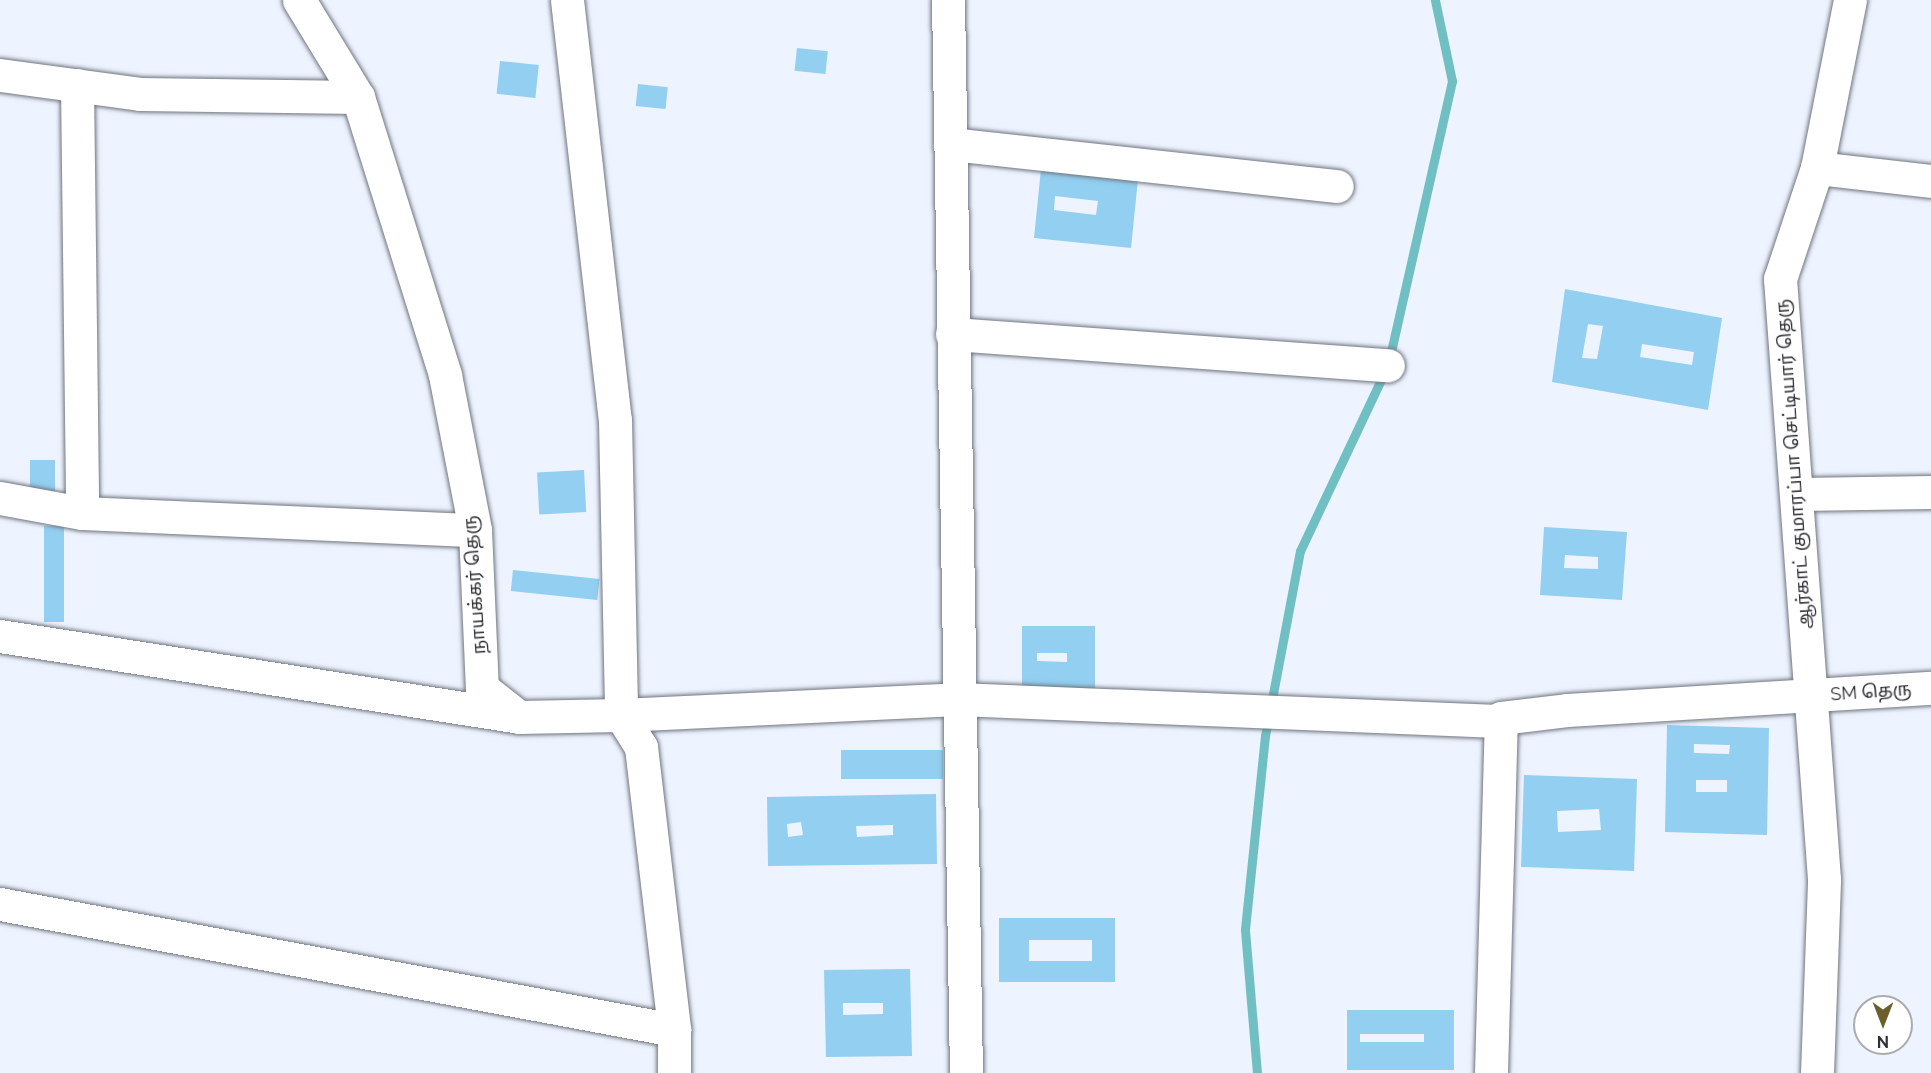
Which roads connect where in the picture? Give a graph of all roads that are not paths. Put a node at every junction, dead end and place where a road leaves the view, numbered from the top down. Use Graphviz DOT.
graph roads {
  1 [pos="299,0"];
  2 [pos="567,0"];
  3 [pos="948,0"];
  4 [pos="1850,0"];
  5 [pos="0,75"];
  6 [pos="77,85"];
  7 [pos="358,97"];
  8 [pos="950,144"];
  9 [pos="1817,168"];
  10 [pos="1931,181"];
  11 [pos="1336,186"];
  12 [pos="952,334"];
  13 [pos="1388,366"];
  14 [pos="1931,492"];
  15 [pos="1798,494"];
  16 [pos="0,498"];
  17 [pos="82,513"];
  18 [pos="475,530"];
  19 [pos="0,636"];
  20 [pos="1931,688"];
  21 [pos="1812,696"];
  22 [pos="958,699"];
  23 [pos="621,715"];
  24 [pos="519,717"];
  25 [pos="1498,721"];
  26 [pos="0,904"];
  27 [pos="674,1030"];
  28 [pos="675,1073"];
  29 [pos="966,1073"];
  30 [pos="1491,1073"];
  31 [pos="1817,1073"];
  1 -- 7 [label="street, நாயக்கர் தெரு"];
  2 -- 23 [label="street"];
  3 -- 8 [label="street"];
  4 -- 9 [label="street, ஆர்காட் குமாரப்பா செட்டியார் தெரு"];
  5 -- 6 [label="street"];
  6 -- 7 [label="street"];
  6 -- 17 [label="street"];
  7 -- 18 [label="street, நாயக்கர் தெரு"];
  8 -- 11 [label="street"];
  8 -- 12 [label="street"];
  9 -- 10 [label="street"];
  9 -- 15 [label="street, ஆர்காட் குமாரப்பா செட்டியார் தெரு"];
  12 -- 13 [label="street"];
  12 -- 22 [label="street"];
  14 -- 15 [label="street"];
  15 -- 21 [label="street, ஆர்காட் குமாரப்பா செட்டியார் தெரு"];
  16 -- 17 [label="street"];
  17 -- 18 [label="street"];
  18 -- 24 [label="street, நாயக்கர் தெரு"];
  19 -- 24 [label="street"];
  20 -- 21 [label="street, SM தெரு"];
  21 -- 25 [label="street, SM தெரு"];
  21 -- 31 [label="street, ஆர்காட் குமாரப்பா செட்டியார் தெரு"];
  22 -- 23 [label="street, SM தெரு"];
  22 -- 25 [label="street, SM தெரு"];
  22 -- 29 [label="street"];
  23 -- 24 [label="street"];
  23 -- 27 [label="street"];
  25 -- 30 [label="street"];
  26 -- 27 [label="street"];
  27 -- 28 [label="street"];
}
